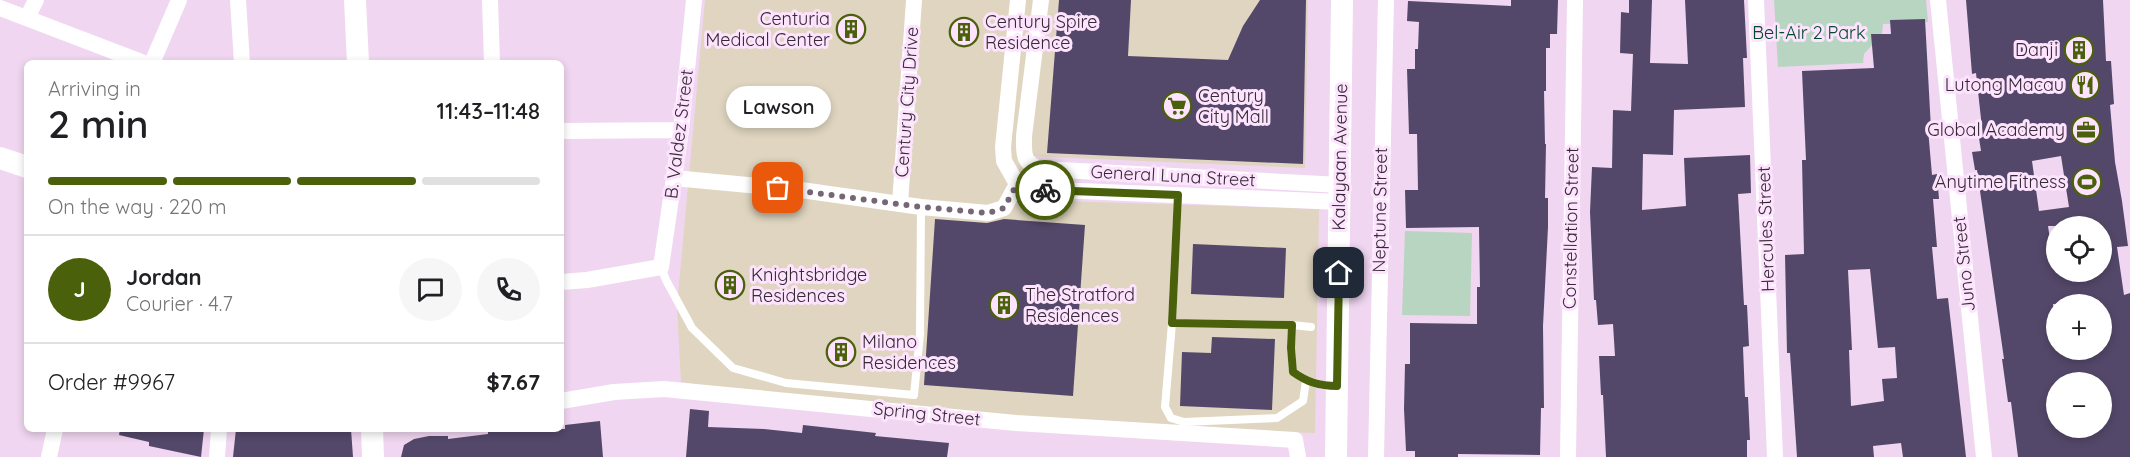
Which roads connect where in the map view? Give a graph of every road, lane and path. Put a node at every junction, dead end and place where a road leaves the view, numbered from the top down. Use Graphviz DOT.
graph roads {
  1 [pos="36,0"];
  2 [pos="179,0"];
  3 [pos="238,0"];
  4 [pos="355,0"];
  5 [pos="490,0"];
  6 [pos="694,0"];
  7 [pos="914,0"];
  8 [pos="1018,0"];
  9 [pos="1041,0"];
  10 [pos="1342,0"];
  11 [pos="1386,0"];
  12 [pos="1575,0"];
  13 [pos="1756,0"];
  14 [pos="1938,0"];
  15 [pos="0,8"];
  16 [pos="27,18"];
  17 [pos="136,60"];
  18 [pos="153,60"];
  19 [pos="242,60"];
  20 [pos="358,60"];
  21 [pos="492,60"];
  22 [pos="681,130"];
  23 [pos="564,131"];
  24 [pos="0,158"];
  25 [pos="24,166"];
  26 [pos="1178,176"];
  27 [pos="674,178"];
  28 [pos="1017,184"];
  29 [pos="1340,193"];
  30 [pos="1178,195"];
  31 [pos="900,204"];
  32 [pos="921,207"];
  33 [pos="662,267"];
  34 [pos="564,282"];
  35 [pos="1172,323"];
  36 [pos="1292,325"];
  37 [pos="1311,327"];
  38 [pos="1306,381"];
  39 [pos="1337,386"];
  40 [pos="564,400"];
  41 [pos="54,432"];
  42 [pos="219,432"];
  43 [pos="376,432"];
  44 [pos="50,457"];
  45 [pos="217,457"];
  46 [pos="373,457"];
  47 [pos="1298,457"];
  48 [pos="1336,457"];
  49 [pos="1376,457"];
  50 [pos="1568,457"];
  51 [pos="1775,457"];
  52 [pos="1984,457"];
  1 -- 16 [label="street"];
  2 -- 18 [label="street"];
  3 -- 19 [label="street"];
  4 -- 20 [label="main road"];
  5 -- 21 [label="street"];
  6 -- 22 [label="street, B. Valdez Street"];
  7 -- 31 [label="street, Century City Drive"];
  8 -- 28 [label="street"];
  9 -- 26 [label="street, General Luna Street"];
  10 -- 29 [label="main road, Kalayaan Avenue"];
  11 -- 49 [label="street, Neptune Street"];
  12 -- 50 [label="street, Constellation Street"];
  13 -- 51 [label="street, Hercules Street"];
  14 -- 52 [label="street, Juno Street"];
  15 -- 16 [label="street"];
  16 -- 17 [label="street"];
  22 -- 23 [label="street"];
  22 -- 27 [label="street, B. Valdez Street"];
  24 -- 25 [label="main road"];
  26 -- 29 [label="street, General Luna Street"];
  26 -- 30 [label="street"];
  27 -- 31 [label="street, Century City Drive"];
  27 -- 33 [label="street, B. Valdez Street"];
  28 -- 30 [label="street, General Luna Street"];
  28 -- 32 [label="street, Century City Drive"];
  29 -- 30 [label="street, General Luna Street"];
  29 -- 39 [label="main road, Kalayaan Avenue"];
  30 -- 35 [label="lane"];
  31 -- 32 [label="street, Century City Drive"];
  32 -- 33 [label="lane"];
  33 -- 34 [label="street"];
  35 -- 36 [label="lane"];
  35 -- 38 [label="lane"];
  36 -- 37 [label="lane"];
  36 -- 38 [label="lane"];
  38 -- 39 [label="lane"];
  39 -- 48 [label="main road, Kalayaan Avenue"];
  40 -- 47 [label="street, Spring Street"];
  41 -- 44 [label="street"];
  42 -- 45 [label="street"];
  43 -- 46 [label="main road"];
}
